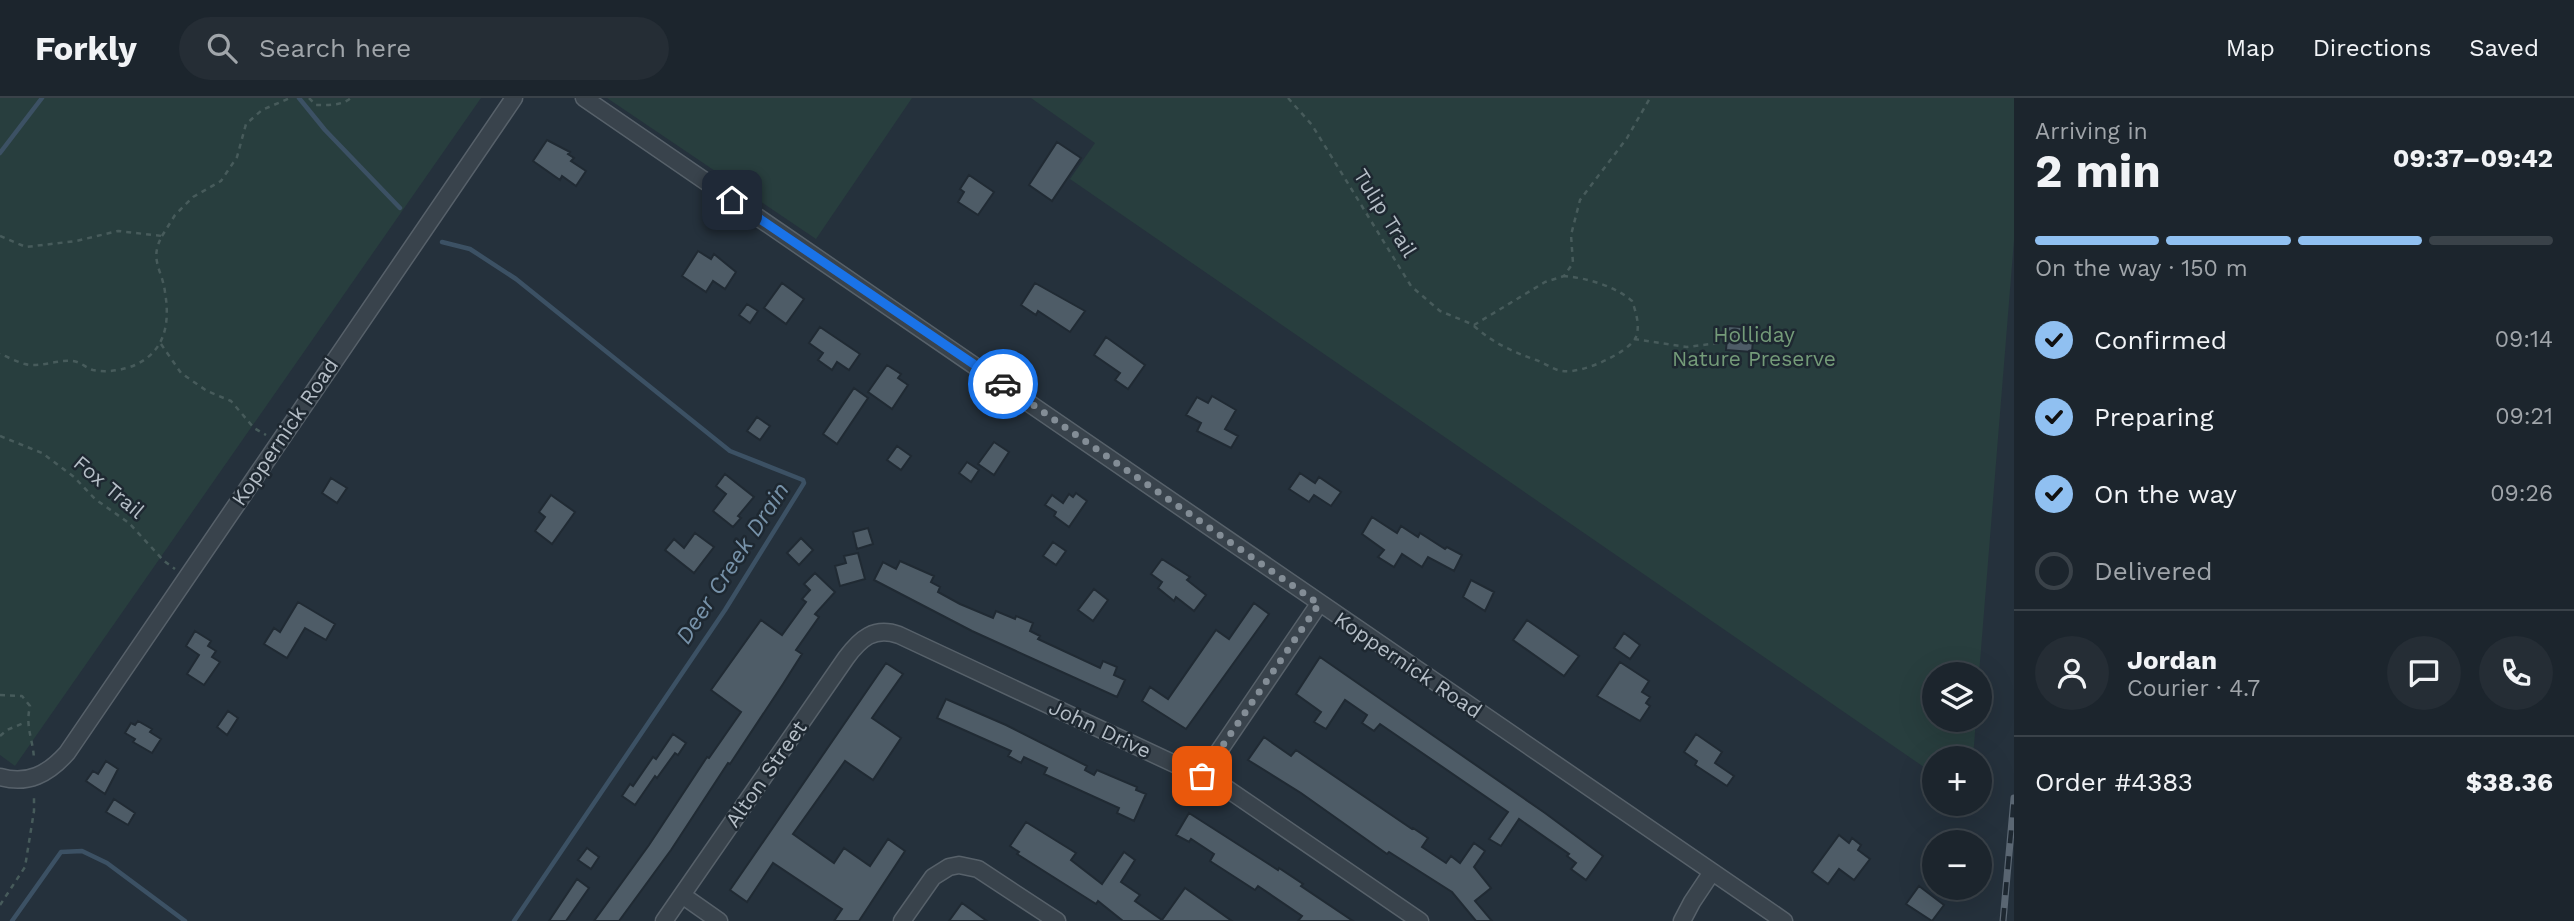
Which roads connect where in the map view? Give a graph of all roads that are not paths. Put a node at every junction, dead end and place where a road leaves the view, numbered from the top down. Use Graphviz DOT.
graph roads {
  1 [pos="514,98"];
  2 [pos="584,98"];
  3 [pos="1319,604"];
  4 [pos="873,633"];
  5 [pos="1202,776"];
  6 [pos="0,777"];
  7 [pos="1712,872"];
  8 [pos="682,895"];
  9 [pos="664,921"];
  10 [pos="719,921"];
  11 [pos="902,921"];
  12 [pos="1057,921"];
  13 [pos="1420,921"];
  14 [pos="1682,921"];
  15 [pos="1784,921"];
  1 -- 6 [label="street, Koppernick Road"];
  2 -- 3 [label="street, Koppernick Road"];
  3 -- 5 [label="street"];
  3 -- 7 [label="street, Koppernick Road"];
  4 -- 5 [label="street, John Drive"];
  4 -- 8 [label="street, Alton Street"];
  5 -- 13 [label="street, John Drive"];
  7 -- 14 [label="street"];
  7 -- 15 [label="street, Koppernick Road"];
  8 -- 9 [label="street, Alton Street"];
  8 -- 10 [label="street"];
  11 -- 12 [label="street"];
}
